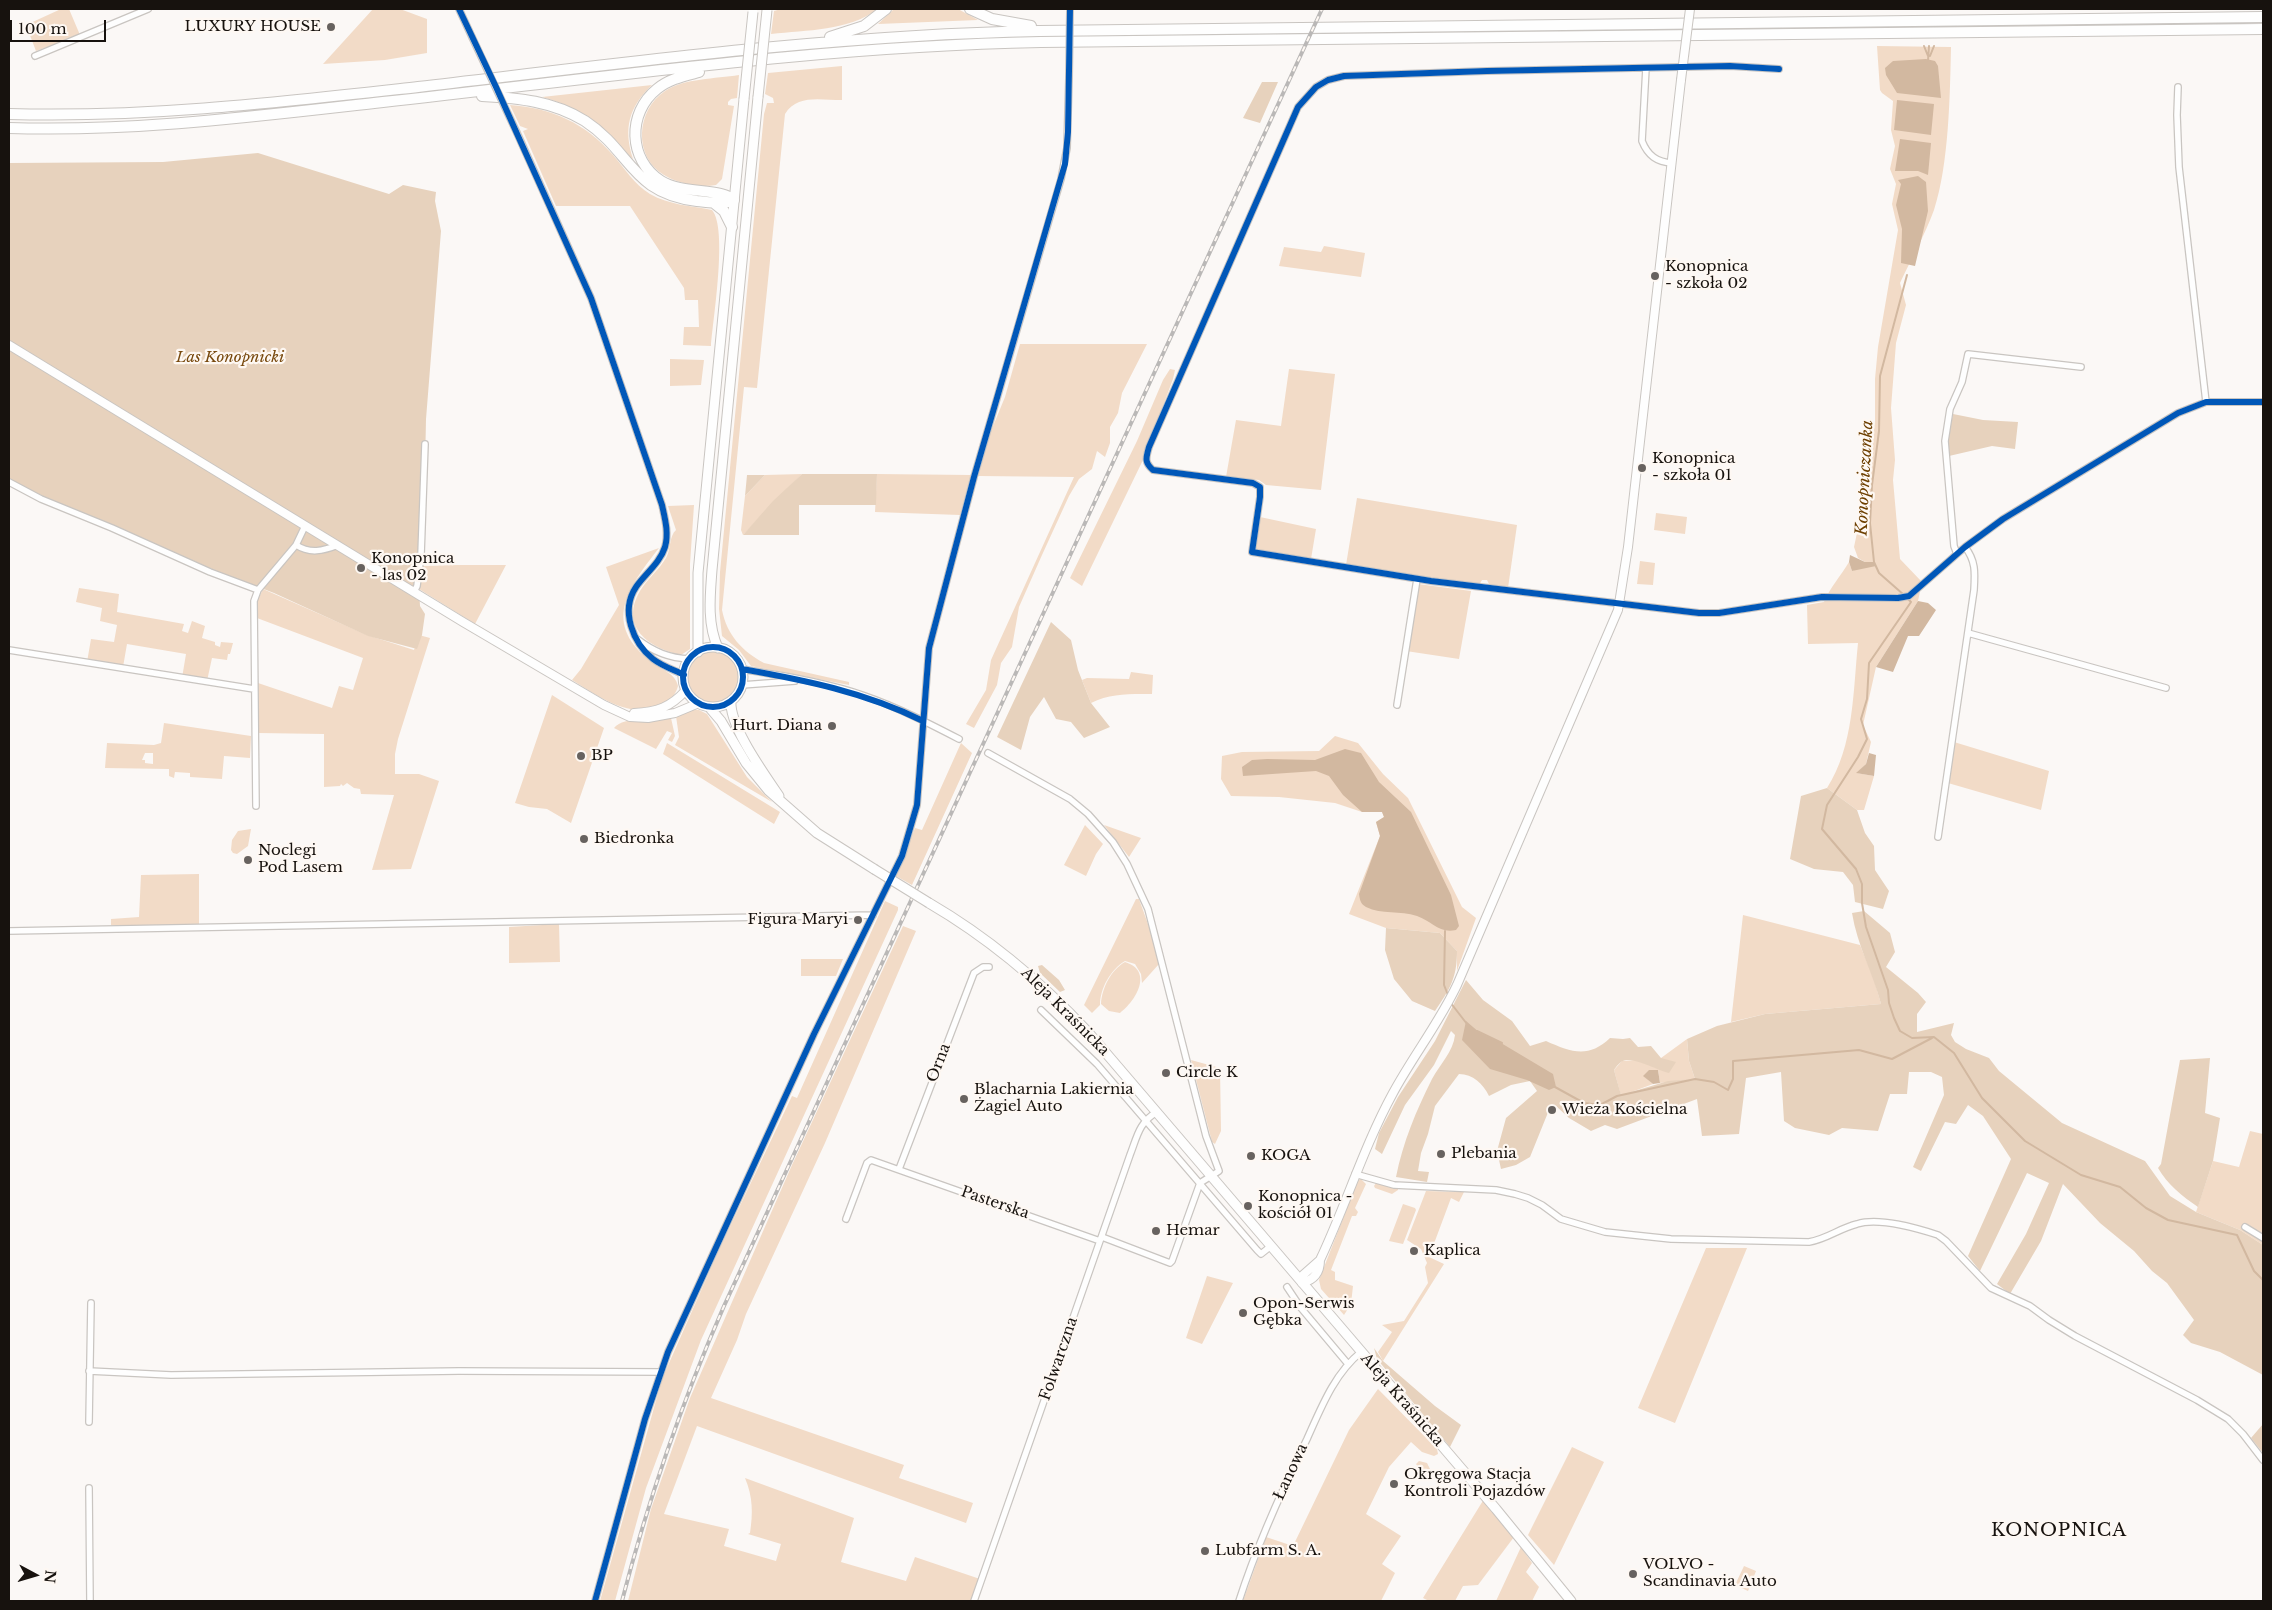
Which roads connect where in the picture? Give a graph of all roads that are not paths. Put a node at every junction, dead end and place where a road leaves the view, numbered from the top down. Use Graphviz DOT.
graph roads {
  1 [pos="148,9"];
  2 [pos="459,9"];
  3 [pos="886,9"];
  4 [pos="970,9"];
  5 [pos="1070,9"];
  6 [pos="1690,9"];
  7 [pos="753,10"];
  8 [pos="767,10"];
  9 [pos="2263,17"];
  10 [pos="2263,29"];
  11 [pos="1068,31"];
  12 [pos="795,45"];
  13 [pos="35,56"];
  14 [pos="737,63"];
  15 [pos="1646,68"];
  16 [pos="1778,69"];
  17 [pos="2178,87"];
  18 [pos="453,95"];
  19 [pos="9,114"];
  20 [pos="9,128"];
  21 [pos="1672,163"];
  22 [pos="734,200"];
  23 [pos="713,202"];
  24 [pos="748,202"];
  25 [pos="732,227"];
  26 [pos="9,345"];
  27 [pos="2081,367"];
  28 [pos="2206,402"];
  29 [pos="2263,402"];
  30 [pos="425,444"];
  31 [pos="9,482"];
  32 [pos="306,526"];
  33 [pos="296,545"];
  34 [pos="338,545"];
  35 [pos="1965,548"];
  36 [pos="1957,554"];
  37 [pos="1417,578"];
  38 [pos="258,590"];
  39 [pos="414,592"];
  40 [pos="1620,605"];
  41 [pos="1968,633"];
  42 [pos="636,638"];
  43 [pos="718,648"];
  44 [pos="9,650"];
  45 [pos="698,652"];
  46 [pos="690,659"];
  47 [pos="742,669"];
  48 [pos="684,675"];
  49 [pos="800,681"];
  50 [pos="742,685"];
  51 [pos="2166,688"];
  52 [pos="254,689"];
  53 [pos="686,690"];
  54 [pos="731,702"];
  55 [pos="699,703"];
  56 [pos="1397,705"];
  57 [pos="709,707"];
  58 [pos="617,712"];
  59 [pos="923,721"];
  60 [pos="959,739"];
  61 [pos="988,753"];
  62 [pos="783,802"];
  63 [pos="256,806"];
  64 [pos="1938,836"];
  65 [pos="873,915"];
  66 [pos="9,931"];
  67 [pos="989,967"];
  68 [pos="1041,1010"];
  69 [pos="1157,1112"];
  70 [pos="1146,1119"];
  71 [pos="899,1170"];
  72 [pos="1355,1174"];
  73 [pos="1210,1176"];
  74 [pos="1200,1183"];
  75 [pos="846,1219"];
  76 [pos="2245,1227"];
  77 [pos="2263,1238"];
  78 [pos="1101,1239"];
  79 [pos="1270,1246"];
  80 [pos="1302,1283"];
  81 [pos="1288,1287"];
  82 [pos="91,1303"];
  83 [pos="1361,1352"];
  84 [pos="1348,1364"];
  85 [pos="89,1371"];
  86 [pos="660,1372"];
  87 [pos="89,1422"];
  88 [pos="2263,1460"];
  89 [pos="89,1488"];
  90 [pos="90,1601"];
  91 [pos="595,1601"];
  92 [pos="974,1601"];
  93 [pos="1238,1601"];
  94 [pos="1571,1601"];
  1 -- 13 [label="street"];
  2 -- 42 [label="street, bridge"];
  3 -- 12 [label="highway"];
  4 -- 11 [label="highway"];
  5 -- 59 [label="street, bridge"];
  6 -- 21 [label="street, bridge"];
  7 -- 22 [label="main road, bridge"];
  8 -- 24 [label="main road, bridge"];
  9 -- 11 [label="highway"];
  10 -- 14 [label="highway"];
  11 -- 12 [label="highway"];
  12 -- 19 [label="highway"];
  14 -- 18 [label="highway"];
  14 -- 22 [label="highway"];
  15 -- 16 [label="street"];
  15 -- 21 [label="street"];
  15 -- 37 [label="street"];
  17 -- 28 [label="street"];
  18 -- 20 [label="highway"];
  18 -- 23 [label="highway"];
  21 -- 40 [label="street"];
  22 -- 23 [label="highway"];
  22 -- 24 [label="main road"];
  22 -- 25 [label="main road"];
  23 -- 25 [label="highway"];
  24 -- 43 [label="main road"];
  25 -- 45 [label="main road"];
  26 -- 32 [label="street"];
  27 -- 36 [label="street"];
  28 -- 29 [label="street"];
  28 -- 35 [label="street"];
  30 -- 39 [label="street"];
  31 -- 38 [label="street"];
  32 -- 33 [label="street"];
  32 -- 34 [label="street"];
  33 -- 34 [label="street"];
  33 -- 38 [label="street"];
  34 -- 39 [label="street"];
  35 -- 36 [label="street"];
  35 -- 41 [label="street"];
  36 -- 40 [label="street"];
  37 -- 40 [label="street"];
  37 -- 56 [label="street"];
  38 -- 52 [label="street"];
  39 -- 58 [label="street"];
  40 -- 72 [label="street"];
  41 -- 51 [label="street"];
  41 -- 64 [label="street"];
  42 -- 46 [label="street"];
  42 -- 48 [label="street"];
  43 -- 45 [label="main road"];
  43 -- 47 [label="main road"];
  44 -- 52 [label="street"];
  45 -- 46 [label="main road"];
  46 -- 48 [label="main road"];
  47 -- 49 [label="street"];
  47 -- 50 [label="main road"];
  48 -- 53 [label="main road"];
  49 -- 50 [label="street"];
  49 -- 59 [label="street"];
  50 -- 54 [label="main road"];
  52 -- 63 [label="street"];
  53 -- 55 [label="main road"];
  53 -- 58 [label="street"];
  54 -- 57 [label="main road"];
  54 -- 62 [label="main road"];
  55 -- 57 [label="main road"];
  55 -- 58 [label="street"];
  57 -- 62 [label="main road"];
  59 -- 60 [label="street"];
  59 -- 65 [label="street"];
  61 -- 73 [label="street"];
  62 -- 69 [label="main road, Aleja Kraśnicka, bridge"];
  65 -- 66 [label="street"];
  65 -- 86 [label="street"];
  67 -- 71 [label="street, Orna"];
  68 -- 70 [label="street"];
  69 -- 70 [label="street"];
  69 -- 73 [label="main road, Aleja Kraśnicka"];
  70 -- 74 [label="street"];
  70 -- 78 [label="street, Folwarczna"];
  71 -- 75 [label="street, Pasterska"];
  71 -- 78 [label="street, Pasterska"];
  72 -- 80 [label="street"];
  72 -- 88 [label="street"];
  73 -- 74 [label="street"];
  73 -- 79 [label="main road, Aleja Kraśnicka"];
  74 -- 78 [label="street, Pasterska"];
  74 -- 79 [label="street"];
  76 -- 77 [label="street"];
  78 -- 92 [label="street, Folwarczna"];
  79 -- 80 [label="main road, Aleja Kraśnicka"];
  80 -- 83 [label="main road, Aleja Kraśnicka"];
  81 -- 84 [label="street"];
  82 -- 85 [label="street"];
  83 -- 84 [label="street, Łanowa"];
  83 -- 94 [label="main road, Aleja Kraśnicka"];
  84 -- 93 [label="street, Łanowa"];
  85 -- 86 [label="street"];
  85 -- 87 [label="street"];
  86 -- 91 [label="street"];
  89 -- 90 [label="street"];
}
